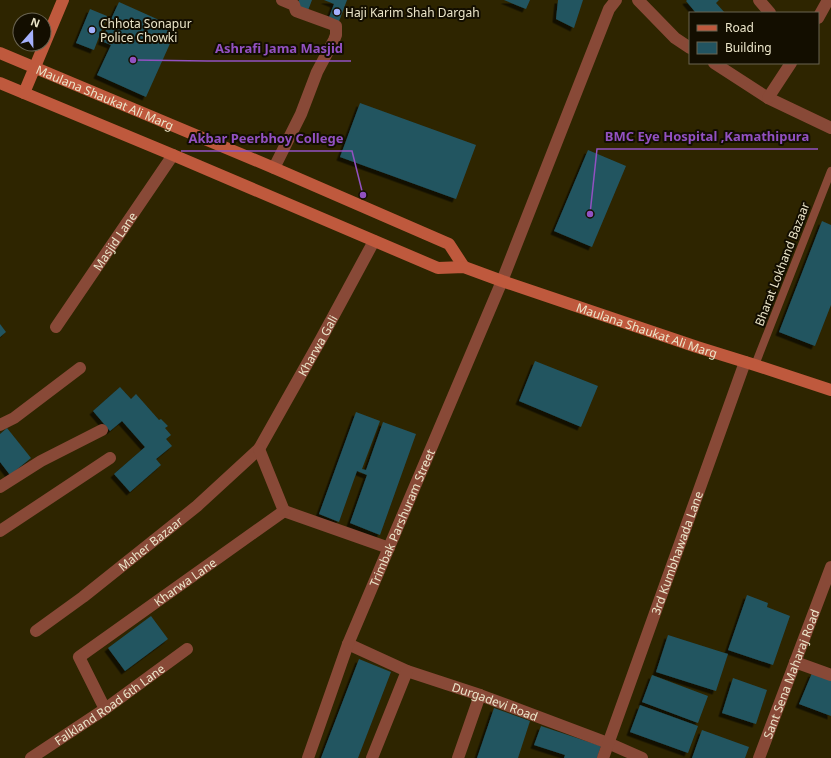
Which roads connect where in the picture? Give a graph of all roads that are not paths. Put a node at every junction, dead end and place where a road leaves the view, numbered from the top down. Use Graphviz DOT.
graph roads {
  1 [pos="63,0"];
  2 [pos="282,0"];
  3 [pos="616,0"];
  4 [pos="638,0"];
  5 [pos="759,0"];
  6 [pos="827,3"];
  7 [pos="769,12"];
  8 [pos="819,16"];
  9 [pos="689,47"];
  10 [pos="0,53"];
  11 [pos="716,64"];
  12 [pos="790,64"];
  13 [pos="35,67"];
  14 [pos="0,83"];
  15 [pos="24,93"];
  16 [pos="768,98"];
  17 [pos="831,128"];
  18 [pos="173,155"];
  19 [pos="274,168"];
  20 [pos="831,171"];
  21 [pos="374,241"];
  22 [pos="464,267"];
  23 [pos="502,281"];
  24 [pos="56,327"];
  25 [pos="750,363"];
  26 [pos="80,368"];
  27 [pos="831,390"];
  28 [pos="0,425"];
  29 [pos="102,430"];
  30 [pos="259,449"];
  31 [pos="110,458"];
  32 [pos="0,486"];
  33 [pos="284,511"];
  34 [pos="0,531"];
  35 [pos="389,548"];
  36 [pos="831,567"];
  37 [pos="36,631"];
  38 [pos="348,644"];
  39 [pos="187,649"];
  40 [pos="795,662"];
  41 [pos="407,671"];
  42 [pos="831,675"];
  43 [pos="480,695"];
  44 [pos="106,709"];
  45 [pos="608,743"];
  46 [pos="31,758"];
  47 [pos="308,758"];
  48 [pos="372,758"];
  49 [pos="458,758"];
  50 [pos="603,758"];
  51 [pos="642,758"];
  52 [pos="759,758"];
  1 -- 13 [label="main road"];
  2 -- 19 [label="street"];
  3 -- 23 [label="street, Trimbak Parshuram Street"];
  4 -- 9 [label="street"];
  5 -- 7 [label="street"];
  6 -- 8 [label="street"];
  10 -- 13 [label="main road, Maulana Shaukat Ali Marg"];
  11 -- 16 [label="street"];
  12 -- 16 [label="street"];
  13 -- 15 [label="main road"];
  13 -- 19 [label="main road, Maulana Shaukat Ali Marg"];
  14 -- 15 [label="main road, Maulana Shaukat Ali Marg"];
  15 -- 18 [label="main road, Maulana Shaukat Ali Marg"];
  16 -- 17 [label="street"];
  18 -- 21 [label="main road, Maulana Shaukat Ali Marg"];
  18 -- 24 [label="street, Masjid Lane"];
  19 -- 22 [label="main road, Maulana Shaukat Ali Marg"];
  20 -- 25 [label="lane, Bharat Lokhand Bazaar"];
  21 -- 22 [label="main road, Maulana Shaukat Ali Marg"];
  21 -- 30 [label="street, Kharwa Gali"];
  22 -- 23 [label="main road, Maulana Shaukat Ali Marg"];
  23 -- 25 [label="main road, Maulana Shaukat Ali Marg"];
  23 -- 35 [label="street, Trimbak Parshuram Street"];
  25 -- 27 [label="main road, Maulana Shaukat Ali Marg"];
  25 -- 45 [label="street, 3rd Kumbhawada Lane"];
  26 -- 28 [label="street"];
  29 -- 32 [label="street"];
  30 -- 33 [label="street"];
  30 -- 37 [label="street, Maher Bazaar"];
  31 -- 34 [label="street"];
  33 -- 35 [label="street"];
  33 -- 44 [label="street, Kharwa Lane"];
  35 -- 38 [label="street, Trimbak Parshuram Street"];
  36 -- 40 [label="street, Sant Sena Maharaj Road"];
  38 -- 41 [label="street, Durgadevi Road"];
  38 -- 47 [label="street, Trimbak Parshuram Street"];
  39 -- 44 [label="street, Falkland Road 6th Lane"];
  40 -- 42 [label="street"];
  40 -- 52 [label="street, Sant Sena Maharaj Road"];
  41 -- 43 [label="street, Durgadevi Road"];
  41 -- 48 [label="street"];
  43 -- 45 [label="street, Durgadevi Road"];
  43 -- 49 [label="street"];
  44 -- 46 [label="street, Falkland Road 6th Lane"];
  45 -- 50 [label="street, 3rd Kumbhawada Lane"];
  45 -- 51 [label="street, Durgadevi Road"];
}
